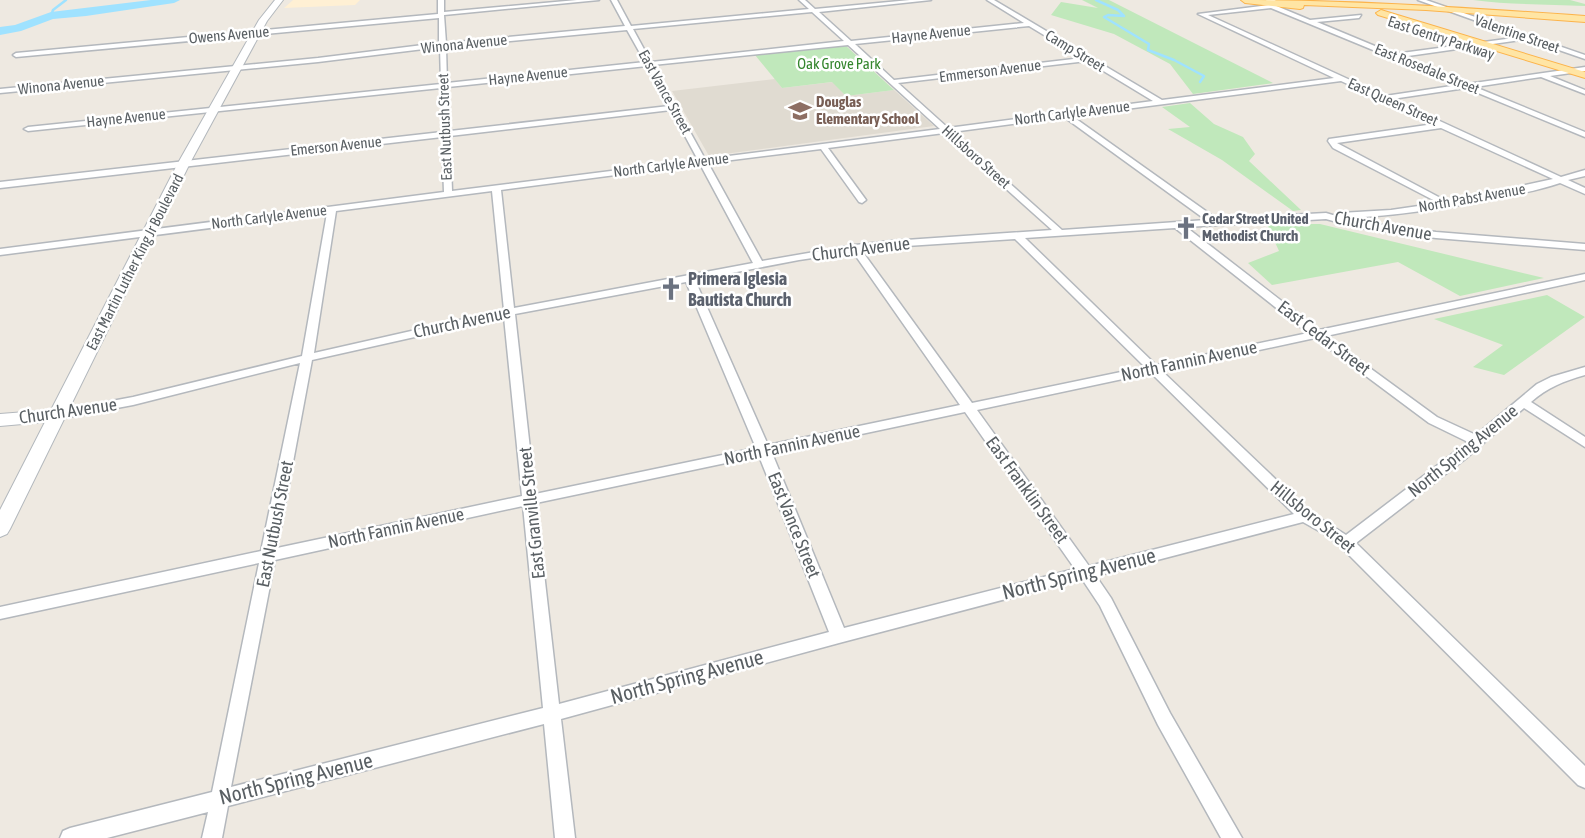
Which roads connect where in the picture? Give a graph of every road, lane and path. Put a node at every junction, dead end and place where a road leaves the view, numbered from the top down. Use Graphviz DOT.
graph roads {
  1 [pos="279,0"];
  2 [pos="441,0"];
  3 [pos="596,0"];
  4 [pos="614,0"];
  5 [pos="802,0"];
  6 [pos="928,0"];
  7 [pos="990,0"];
  8 [pos="1245,0"];
  9 [pos="1421,0"];
  10 [pos="1272,3"];
  11 [pos="1286,4"];
  12 [pos="1447,9"];
  13 [pos="1423,10"];
  14 [pos="814,11"];
  15 [pos="1370,14"];
  16 [pos="441,15"];
  17 [pos="1585,19"];
  18 [pos="1309,21"];
  19 [pos="1029,24"];
  20 [pos="630,28"];
  21 [pos="1431,28"];
  22 [pos="256,33"];
  23 [pos="1528,37"];
  24 [pos="850,43"];
  25 [pos="1482,44"];
  26 [pos="442,45"];
  27 [pos="1466,46"];
  28 [pos="1578,48"];
  29 [pos="1564,50"];
  30 [pos="16,55"];
  31 [pos="1393,56"];
  32 [pos="1585,57"];
  33 [pos="1087,59"];
  34 [pos="648,64"];
  35 [pos="238,68"];
  36 [pos="1585,69"];
  37 [pos="1572,71"];
  38 [pos="1554,74"];
  39 [pos="1585,75"];
  40 [pos="1540,76"];
  41 [pos="1342,79"];
  42 [pos="893,82"];
  43 [pos="1585,83"];
  44 [pos="445,85"];
  45 [pos="1468,86"];
  46 [pos="0,91"];
  47 [pos="1585,92"];
  48 [pos="1385,98"];
  49 [pos="1160,102"];
  50 [pos="673,108"];
  51 [pos="215,109"];
  52 [pos="1064,114"];
  53 [pos="1444,125"];
  54 [pos="28,129"];
  55 [pos="946,129"];
  56 [pos="446,134"];
  57 [pos="1585,135"];
  58 [pos="822,145"];
  59 [pos="703,161"];
  60 [pos="184,164"];
  61 [pos="1585,173"];
  62 [pos="1561,180"];
  63 [pos="0,185"];
  64 [pos="496,188"];
  65 [pos="1585,191"];
  66 [pos="448,194"];
  67 [pos="862,200"];
  68 [pos="1445,203"];
  69 [pos="332,209"];
  70 [pos="1326,216"];
  71 [pos="1215,222"];
  72 [pos="1177,225"];
  73 [pos="149,233"];
  74 [pos="1060,233"];
  75 [pos="1018,236"];
  76 [pos="1585,247"];
  77 [pos="855,248"];
  78 [pos="0,252"];
  79 [pos="759,264"];
  80 [pos="689,277"];
  81 [pos="1585,277"];
  82 [pos="510,312"];
  83 [pos="1318,335"];
  84 [pos="307,358"];
  85 [pos="1152,368"];
  86 [pos="1585,371"];
  87 [pos="1523,402"];
  88 [pos="967,408"];
  89 [pos="58,415"];
  90 [pos="0,420"];
  91 [pos="1477,441"];
  92 [pos="1585,443"];
  93 [pos="764,451"];
  94 [pos="531,501"];
  95 [pos="1305,516"];
  96 [pos="0,529"];
  97 [pos="1346,543"];
  98 [pos="269,554"];
  99 [pos="1086,572"];
  100 [pos="0,613"];
  101 [pos="839,636"];
  102 [pos="552,714"];
  103 [pos="1585,779"];
  104 [pos="220,798"];
  105 [pos="70,838"];
  106 [pos="212,838"];
  107 [pos="565,838"];
  108 [pos="1232,838"];
  1 -- 22 [label="main road, East Martin Luther King Jr Boulevard"];
  2 -- 16 [label="street, East Nutbush Street"];
  3 -- 16 [label="street, Owens Avenue"];
  4 -- 20 [label="street, East Vance Street"];
  5 -- 14 [label="street, Hillsboro Street"];
  6 -- 14 [label="street, Winona Avenue"];
  7 -- 19 [label="street, Camp Street"];
  8 -- 10 [label="main road"];
  9 -- 12 [label="street, Valentine Street"];
  10 -- 11 [label="main road"];
  10 -- 18 [label="street, East Rosedale Street"];
  10 -- 41 [label="street, East Queen Street"];
  11 -- 15 [label="main road"];
  11 -- 15 [label="main road"];
  12 -- 13 [label="main road"];
  12 -- 15 [label="main road"];
  12 -- 17 [label="main road"];
  12 -- 23 [label="street, Valentine Street"];
  13 -- 15 [label="main road"];
  13 -- 21 [label="main road"];
  14 -- 20 [label="street, Winona Avenue"];
  14 -- 24 [label="street, Hillsboro Street"];
  15 -- 18 [label="street"];
  15 -- 21 [label="main road, East Gentry Parkway"];
  15 -- 27 [label="main road, East Gentry Parkway"];
  16 -- 22 [label="street, Owens Avenue"];
  16 -- 26 [label="street, East Nutbush Street"];
  18 -- 31 [label="street, East Rosedale Street"];
  19 -- 24 [label="street, Hayne Avenue"];
  19 -- 33 [label="street, Camp Street"];
  20 -- 26 [label="street, Winona Avenue"];
  20 -- 34 [label="street, East Vance Street"];
  21 -- 25 [label="main road, East Gentry Parkway"];
  22 -- 30 [label="street, Owens Avenue"];
  22 -- 35 [label="main road, East Martin Luther King Jr Boulevard"];
  23 -- 25 [label="street"];
  23 -- 29 [label="street, Valentine Street"];
  24 -- 34 [label="street, Hayne Avenue"];
  24 -- 42 [label="street, Hillsboro Street"];
  25 -- 27 [label="street"];
  25 -- 37 [label="main road, East Gentry Parkway"];
  26 -- 35 [label="street, Winona Avenue"];
  26 -- 44 [label="street, East Nutbush Street"];
  27 -- 31 [label="street"];
  27 -- 38 [label="main road, East Gentry Parkway"];
  28 -- 29 [label="street"];
  29 -- 32 [label="street, Valentine Street"];
  31 -- 45 [label="street, East Rosedale Street"];
  33 -- 42 [label="street, Emmerson Avenue"];
  33 -- 49 [label="street, Camp Street"];
  34 -- 44 [label="street, Hayne Avenue"];
  34 -- 50 [label="street, East Vance Street"];
  35 -- 46 [label="street, Winona Avenue"];
  35 -- 51 [label="main road, East Martin Luther King Jr Boulevard"];
  36 -- 37 [label="street"];
  37 -- 38 [label="street"];
  37 -- 39 [label="main road, East Gentry Parkway"];
  38 -- 40 [label="street"];
  38 -- 43 [label="main road, East Gentry Parkway"];
  40 -- 45 [label="street"];
  40 -- 47 [label="street"];
  41 -- 48 [label="street, East Queen Street"];
  41 -- 49 [label="street, North Carlyle Avenue"];
  42 -- 55 [label="street, Hillsboro Street"];
  44 -- 51 [label="street, Hayne Avenue"];
  44 -- 56 [label="street, East Nutbush Street"];
  45 -- 48 [label="street"];
  45 -- 57 [label="street, East Rosedale Street"];
  48 -- 53 [label="street, East Queen Street"];
  49 -- 52 [label="street, North Carlyle Avenue"];
  50 -- 56 [label="street, Emerson Avenue"];
  50 -- 59 [label="street, East Vance Street"];
  51 -- 54 [label="street, Hayne Avenue"];
  51 -- 60 [label="main road, East Martin Luther King Jr Boulevard"];
  52 -- 55 [label="street, North Carlyle Avenue"];
  52 -- 71 [label="street"];
  53 -- 62 [label="street, East Queen Street"];
  53 -- 68 [label="street"];
  55 -- 58 [label="street, North Carlyle Avenue"];
  55 -- 74 [label="street, Hillsboro Street"];
  56 -- 60 [label="street, Emerson Avenue"];
  56 -- 66 [label="street, East Nutbush Street"];
  58 -- 59 [label="street, North Carlyle Avenue"];
  58 -- 67 [label="street"];
  59 -- 64 [label="street, North Carlyle Avenue"];
  59 -- 79 [label="street, East Vance Street"];
  60 -- 63 [label="street, Emerson Avenue"];
  60 -- 73 [label="main road, East Martin Luther King Jr Boulevard"];
  61 -- 62 [label="street, North Pabst Avenue"];
  62 -- 65 [label="street, East Queen Street"];
  62 -- 68 [label="street, North Pabst Avenue"];
  64 -- 66 [label="street, North Carlyle Avenue"];
  64 -- 82 [label="street, East Granville Street"];
  66 -- 69 [label="street, North Carlyle Avenue"];
  68 -- 70 [label="street, North Pabst Avenue"];
  69 -- 73 [label="street, North Carlyle Avenue"];
  69 -- 84 [label="street, East Nutbush Street"];
  70 -- 71 [label="street, Church Avenue"];
  70 -- 76 [label="street, Church Avenue"];
  71 -- 72 [label="street, Church Avenue"];
  72 -- 74 [label="street, Church Avenue"];
  72 -- 83 [label="street, East Cedar Street"];
  73 -- 78 [label="street, North Carlyle Avenue"];
  73 -- 89 [label="main road, East Martin Luther King Jr Boulevard"];
  74 -- 75 [label="street, Church Avenue"];
  75 -- 77 [label="street, Church Avenue"];
  75 -- 85 [label="street, Hillsboro Street"];
  77 -- 79 [label="street, Church Avenue"];
  77 -- 88 [label="street, East Franklin Street"];
  79 -- 80 [label="street, Church Avenue"];
  80 -- 82 [label="street, Church Avenue"];
  80 -- 93 [label="street, East Vance Street"];
  81 -- 83 [label="street, North Fannin Avenue"];
  82 -- 84 [label="street, Church Avenue"];
  82 -- 94 [label="street, East Granville Street"];
  83 -- 85 [label="street, North Fannin Avenue"];
  83 -- 91 [label="street, East Cedar Street"];
  84 -- 89 [label="street, Church Avenue"];
  84 -- 98 [label="street, East Nutbush Street"];
  85 -- 88 [label="street, North Fannin Avenue"];
  85 -- 95 [label="street, Hillsboro Street"];
  86 -- 87 [label="street, North Spring Avenue"];
  87 -- 91 [label="street, North Spring Avenue"];
  87 -- 92 [label="street"];
  88 -- 93 [label="street, North Fannin Avenue"];
  88 -- 99 [label="street, East Franklin Street"];
  89 -- 90 [label="main road, Church Avenue"];
  89 -- 96 [label="main road, East Martin Luther King Jr Boulevard"];
  91 -- 97 [label="street, North Spring Avenue"];
  93 -- 94 [label="street, North Fannin Avenue"];
  93 -- 101 [label="street, East Vance Street"];
  94 -- 98 [label="street, North Fannin Avenue"];
  94 -- 102 [label="street, East Granville Street"];
  95 -- 97 [label="street, Hillsboro Street"];
  95 -- 99 [label="street, North Spring Avenue"];
  97 -- 103 [label="street, Hillsboro Street"];
  98 -- 100 [label="street, North Fannin Avenue"];
  98 -- 104 [label="street, East Nutbush Street"];
  99 -- 101 [label="street, North Spring Avenue"];
  99 -- 108 [label="street, East Franklin Street"];
  101 -- 102 [label="street, North Spring Avenue"];
  102 -- 104 [label="street, North Spring Avenue"];
  102 -- 107 [label="street, East Granville Street"];
  104 -- 105 [label="street, North Spring Avenue"];
  104 -- 106 [label="street, East Nutbush Street"];
}
